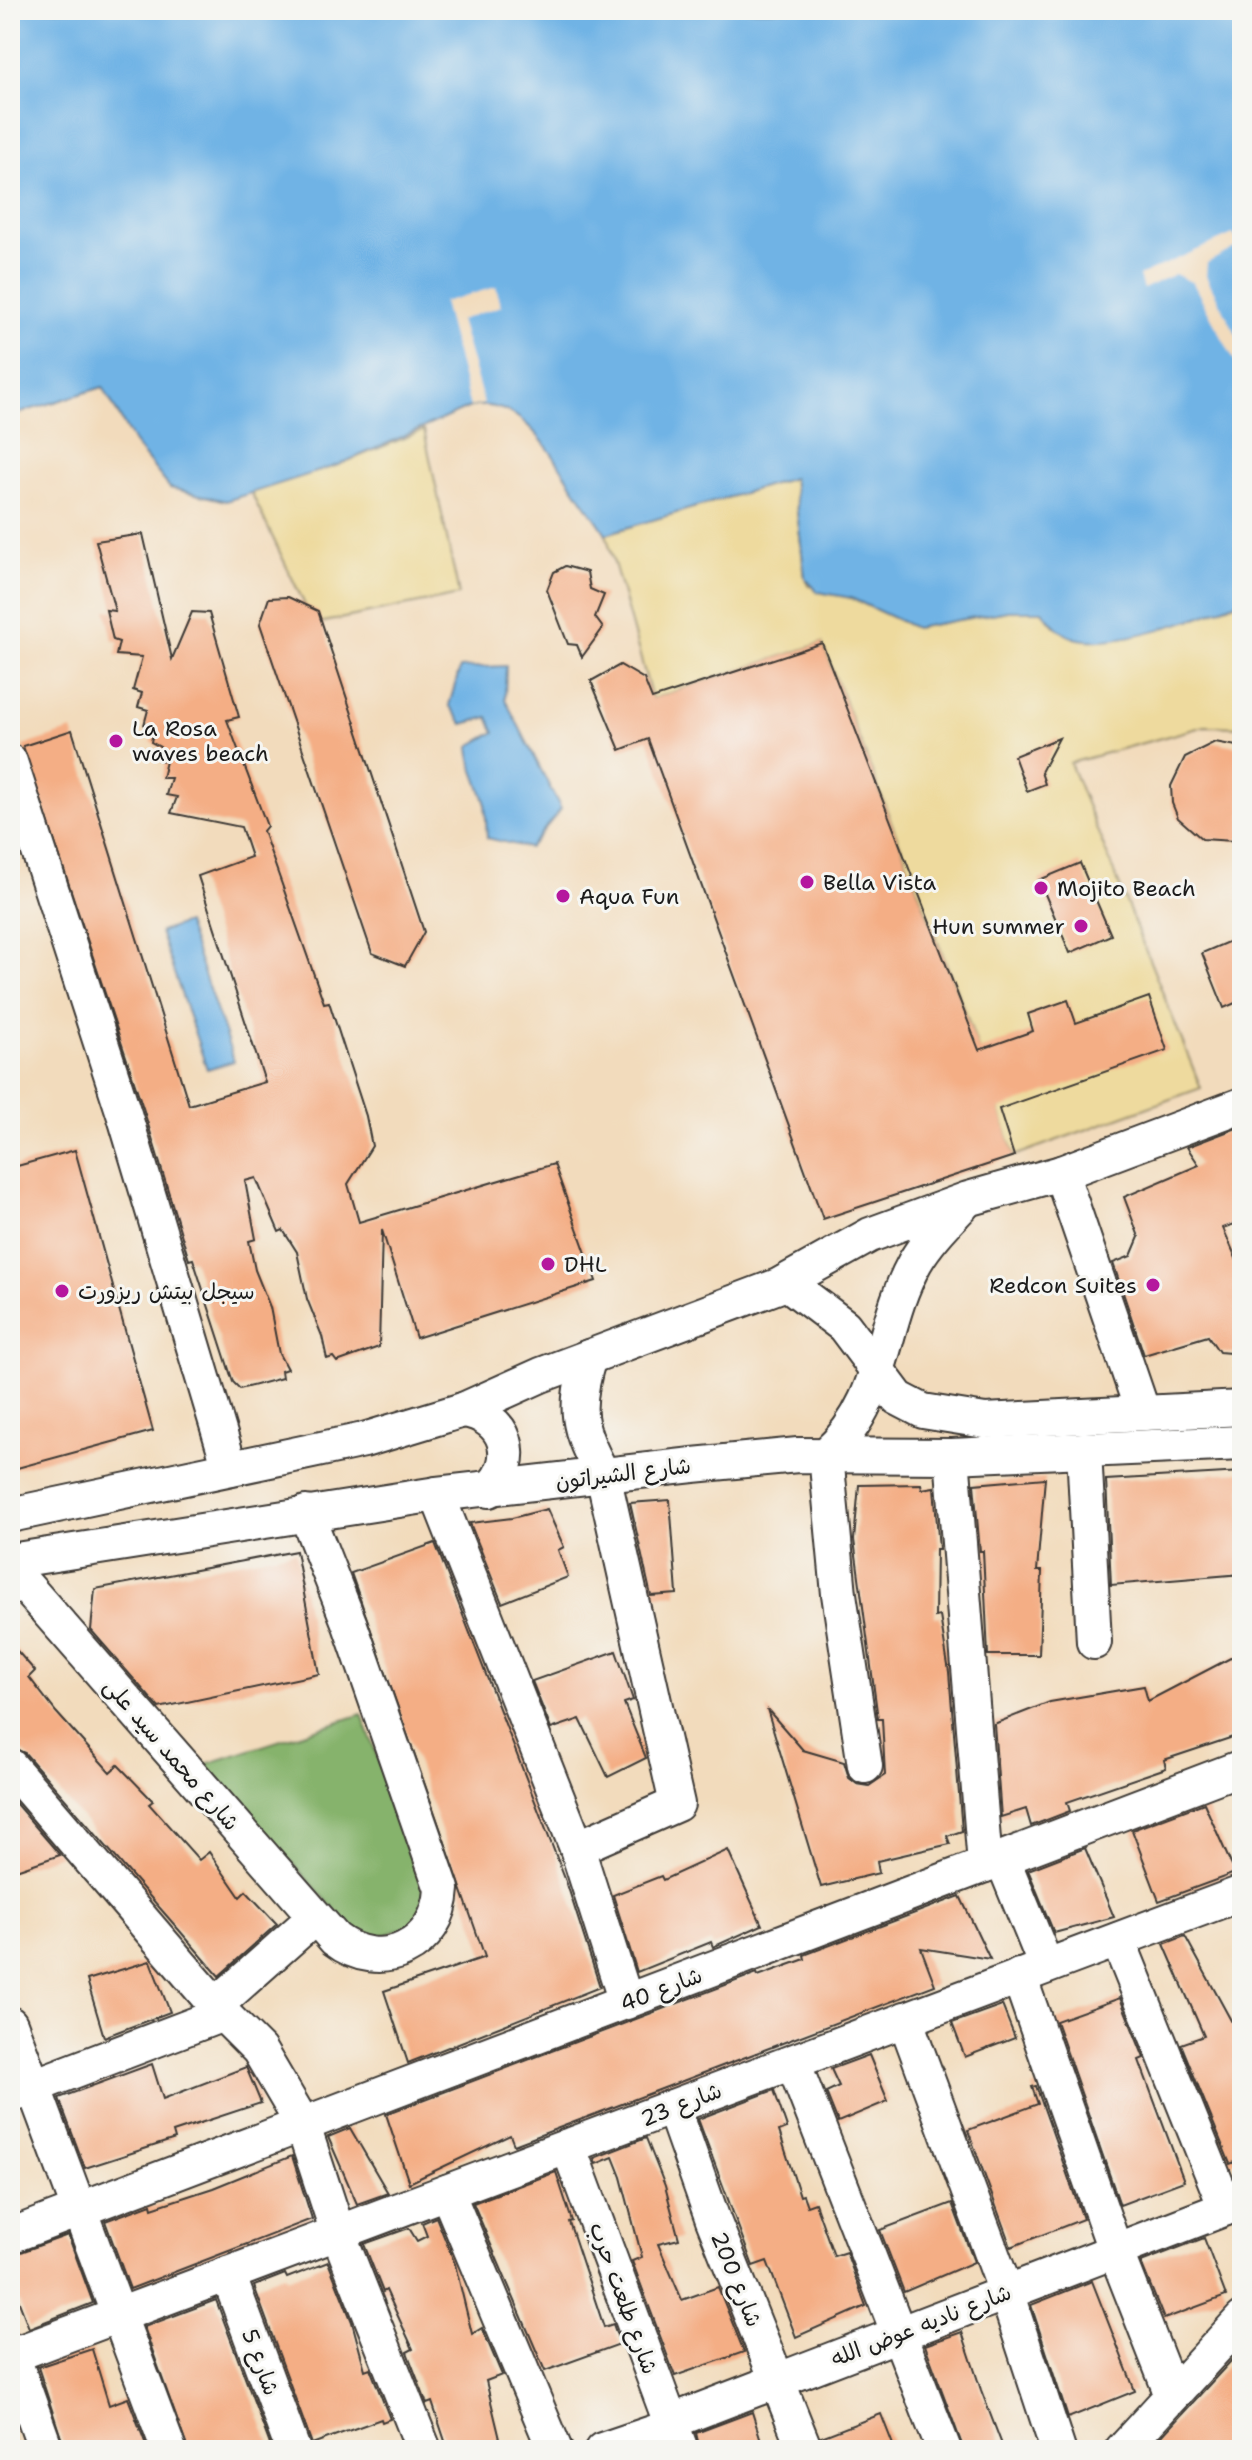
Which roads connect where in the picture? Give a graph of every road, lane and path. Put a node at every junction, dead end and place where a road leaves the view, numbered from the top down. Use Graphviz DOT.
graph roads {
  1 [pos="10,762"];
  2 [pos="1242,1105"];
  3 [pos="1061,1173"];
  4 [pos="968,1199"];
  5 [pos="786,1282"];
  6 [pos="589,1357"];
  7 [pos="876,1373"];
  8 [pos="1242,1408"];
  9 [pos="463,1410"];
  10 [pos="1143,1413"];
  11 [pos="1242,1443"];
  12 [pos="1084,1450"];
  13 [pos="826,1455"];
  14 [pos="952,1456"];
  15 [pos="230,1468"];
  16 [pos="603,1475"];
  17 [pos="489,1490"];
  18 [pos="437,1494"];
  19 [pos="306,1513"];
  20 [pos="10,1515"];
  21 [pos="10,1561"];
  22 [pos="10,1568"];
  23 [pos="1094,1642"];
  24 [pos="10,1766"];
  25 [pos="865,1766"];
  26 [pos="1242,1767"];
  27 [pos="577,1848"];
  28 [pos="994,1862"];
  29 [pos="1242,1893"];
  30 [pos="325,1928"];
  31 [pos="1118,1940"];
  32 [pos="1032,1971"];
  33 [pos="626,2002"];
  34 [pos="219,2010"];
  35 [pos="905,2019"];
  36 [pos="10,2024"];
  37 [pos="793,2062"];
  38 [pos="22,2090"];
  39 [pos="673,2107"];
  40 [pos="302,2123"];
  41 [pos="568,2146"];
  42 [pos="447,2192"];
  43 [pos="1234,2205"];
  44 [pos="81,2211"];
  45 [pos="338,2233"];
  46 [pos="10,2236"];
  47 [pos="1115,2250"];
  48 [pos="228,2274"];
  49 [pos="1006,2292"];
  50 [pos="119,2315"];
  51 [pos="1242,2319"];
  52 [pos="900,2333"];
  53 [pos="11,2353"];
  54 [pos="778,2381"];
  55 [pos="1172,2395"];
  56 [pos="675,2436"];
  57 [pos="167,2449"];
  58 [pos="46,2450"];
  59 [pos="293,2450"];
  60 [pos="424,2450"];
  61 [pos="555,2450"];
  62 [pos="602,2450"];
  63 [pos="805,2450"];
  64 [pos="944,2450"];
  65 [pos="1058,2450"];
  66 [pos="1122,2450"];
  1 -- 15 [label="street"];
  2 -- 3 [label="street"];
  3 -- 4 [label="street"];
  3 -- 10 [label="street"];
  4 -- 5 [label="street"];
  4 -- 7 [label="street"];
  5 -- 6 [label="street"];
  5 -- 7 [label="street"];
  6 -- 9 [label="street"];
  6 -- 16 [label="street"];
  7 -- 10 [label="street"];
  7 -- 13 [label="street"];
  8 -- 10 [label="street"];
  9 -- 15 [label="street"];
  9 -- 17 [label="street"];
  11 -- 12 [label="street, شارع الشيراتون"];
  12 -- 14 [label="street, شارع الشيراتون"];
  12 -- 23 [label="street"];
  13 -- 14 [label="street, شارع الشيراتون"];
  13 -- 16 [label="street, شارع الشيراتون"];
  13 -- 25 [label="street"];
  14 -- 28 [label="street"];
  15 -- 20 [label="street"];
  16 -- 17 [label="street, شارع الشيراتون"];
  16 -- 27 [label="street"];
  17 -- 18 [label="street, شارع الشيراتون"];
  18 -- 19 [label="street, شارع الشيراتون"];
  18 -- 27 [label="street"];
  19 -- 21 [label="street, شارع الشيراتون"];
  19 -- 30 [label="street"];
  22 -- 30 [label="street, شارع محمد سيد على"];
  24 -- 34 [label="street"];
  26 -- 28 [label="street, شارع 40"];
  27 -- 33 [label="street"];
  28 -- 32 [label="street"];
  28 -- 33 [label="street, شارع 40"];
  29 -- 31 [label="street, شارع 23"];
  30 -- 34 [label="street"];
  31 -- 32 [label="street, شارع 23"];
  31 -- 43 [label="street"];
  32 -- 35 [label="street, شارع 23"];
  32 -- 47 [label="street"];
  33 -- 40 [label="street, شارع 40"];
  34 -- 38 [label="street"];
  34 -- 40 [label="street"];
  35 -- 37 [label="street, شارع 23"];
  35 -- 49 [label="street"];
  36 -- 38 [label="street"];
  37 -- 39 [label="street, شارع 23"];
  37 -- 52 [label="street"];
  38 -- 44 [label="street"];
  39 -- 41 [label="street, شارع 23"];
  39 -- 54 [label="street, شارع 200"];
  40 -- 44 [label="street, شارع 40"];
  40 -- 45 [label="street"];
  41 -- 42 [label="street, شارع 23"];
  41 -- 56 [label="street, شارع طلعت حرب"];
  42 -- 45 [label="street, شارع 23"];
  42 -- 61 [label="street"];
  43 -- 47 [label="street, شارع ناديه عوض الله"];
  44 -- 46 [label="street, شارع 40"];
  44 -- 50 [label="street"];
  45 -- 48 [label="street, شارع 23"];
  45 -- 60 [label="street"];
  47 -- 49 [label="street, شارع ناديه عوض الله"];
  47 -- 55 [label="street"];
  48 -- 50 [label="street, شارع 23"];
  48 -- 59 [label="street, شارع 5"];
  49 -- 52 [label="street, شارع ناديه عوض الله"];
  49 -- 65 [label="street"];
  50 -- 53 [label="street, شارع 23"];
  50 -- 57 [label="street"];
  51 -- 55 [label="street"];
  52 -- 54 [label="street, شارع ناديه عوض الله"];
  52 -- 64 [label="street"];
  53 -- 58 [label="street"];
  54 -- 56 [label="street, شارع ناديه عوض الله"];
  54 -- 63 [label="street, شارع 200"];
  55 -- 66 [label="street"];
  56 -- 62 [label="street, شارع ناديه عوض الله"];
}
